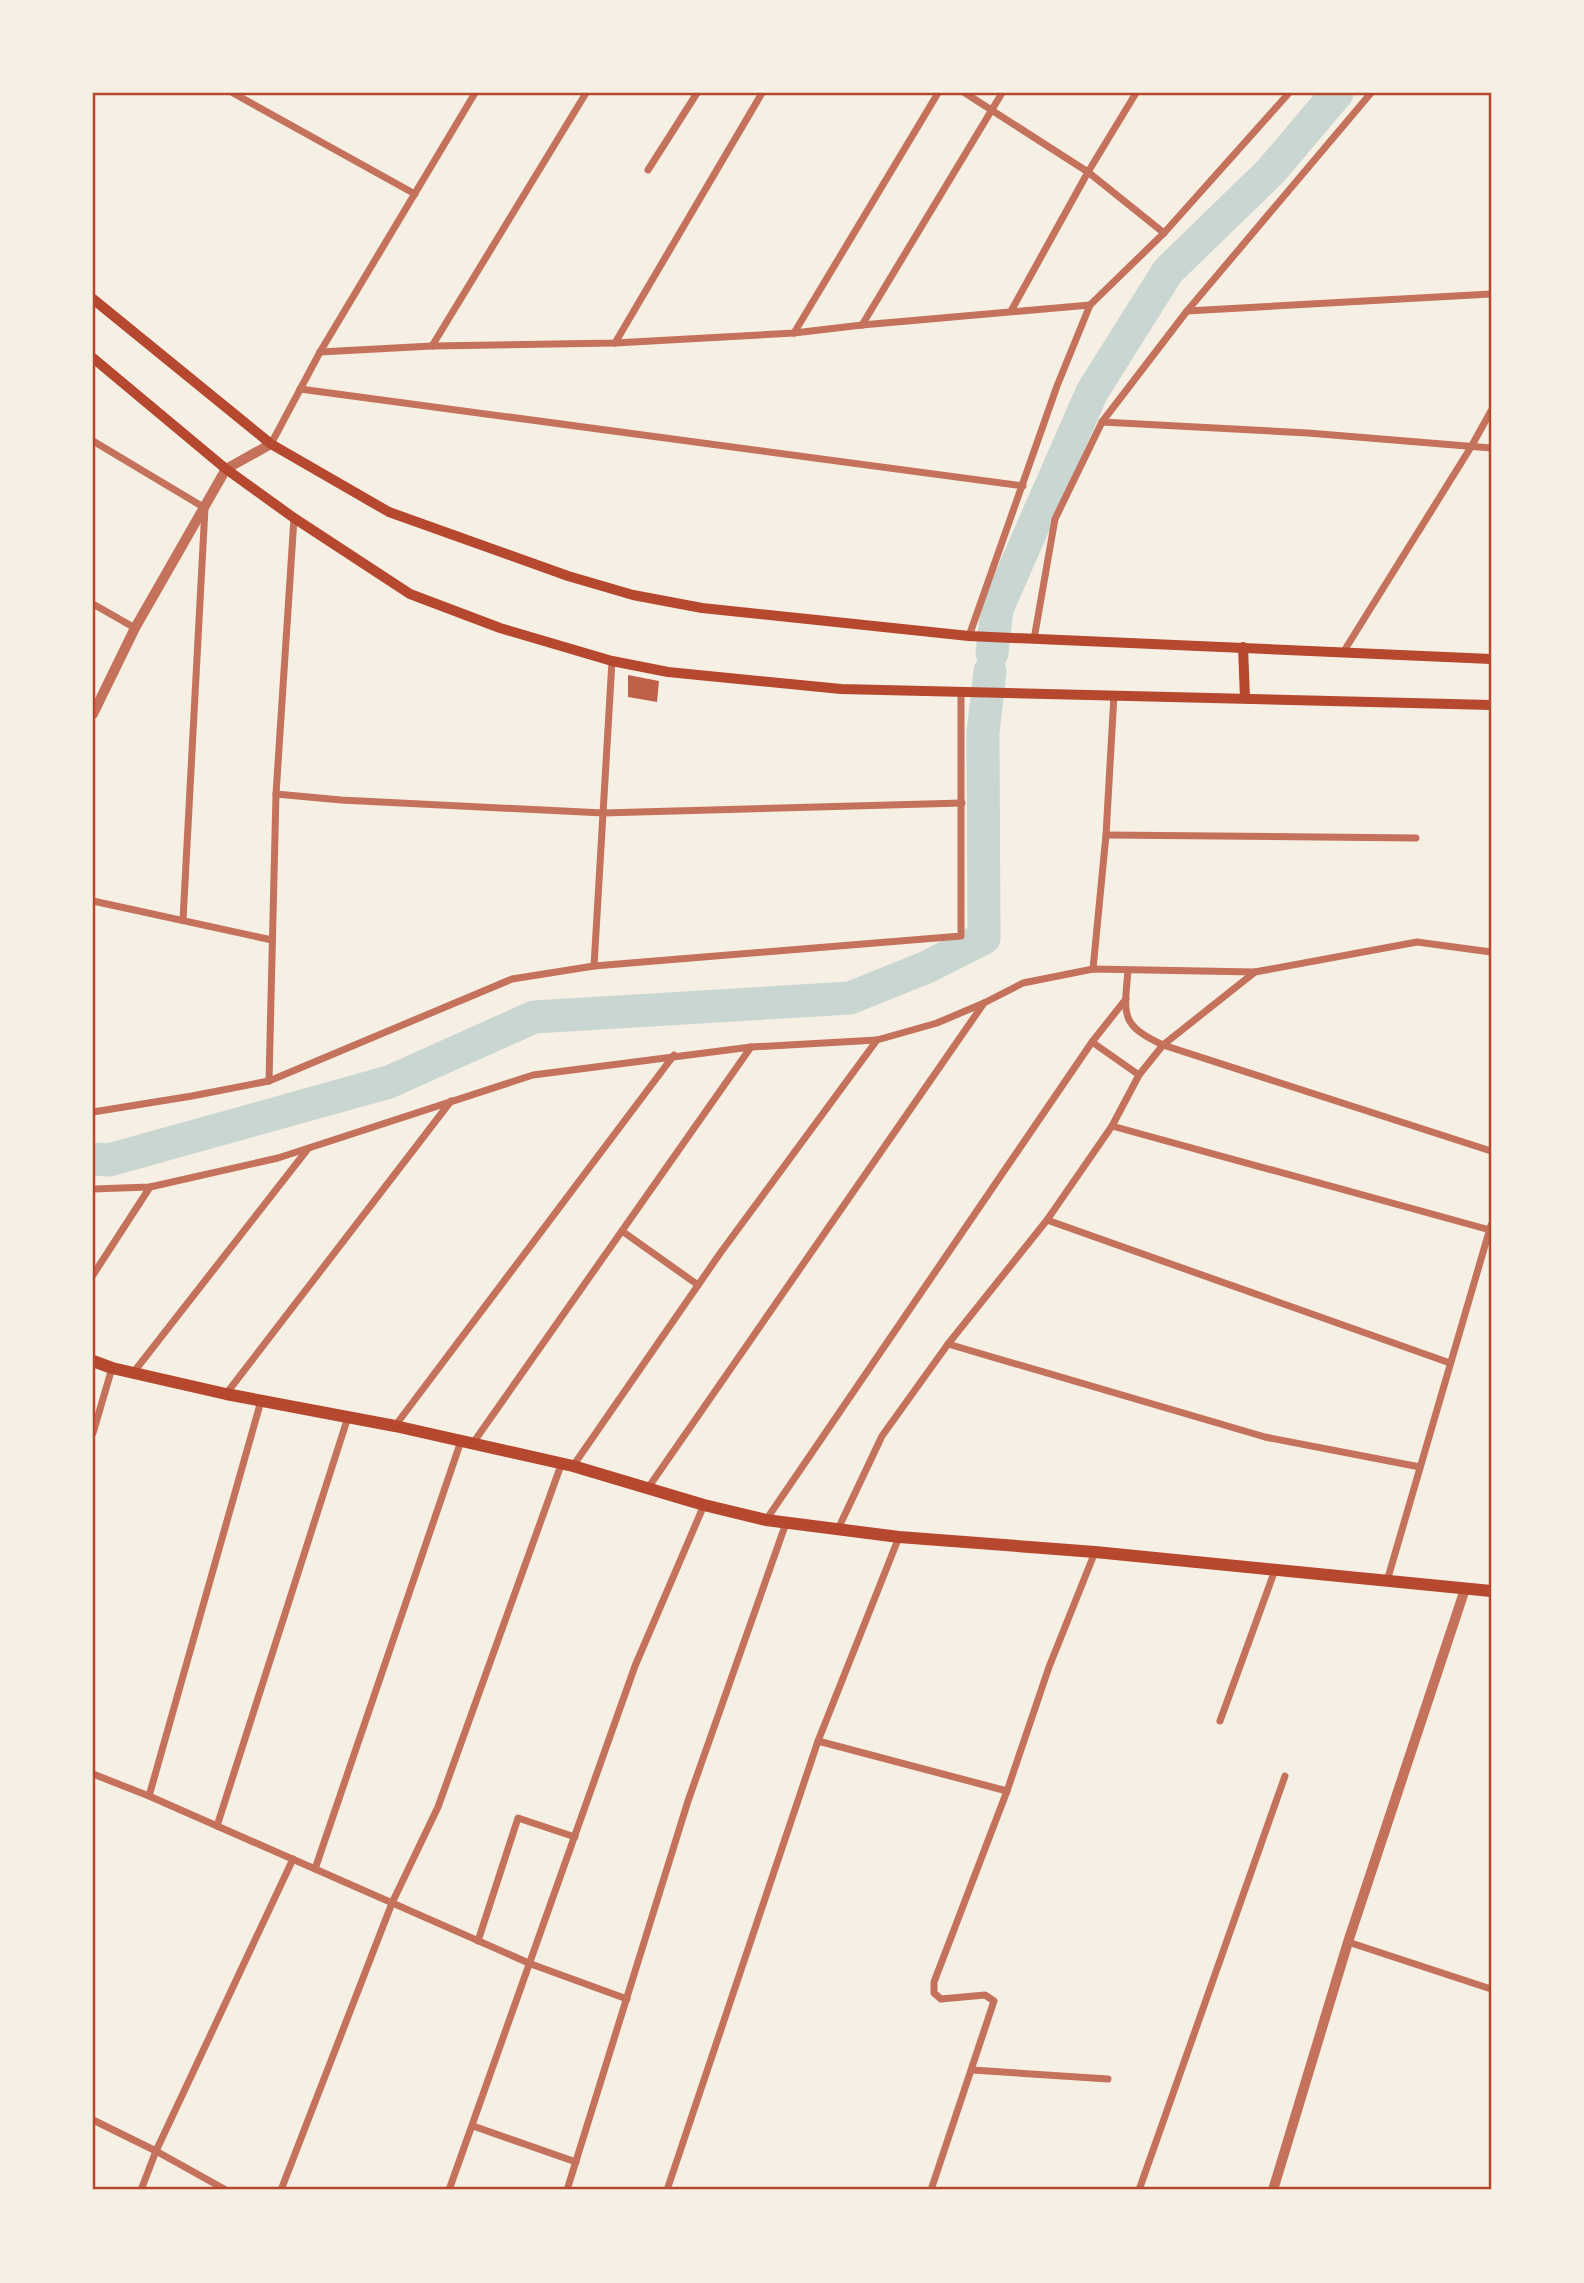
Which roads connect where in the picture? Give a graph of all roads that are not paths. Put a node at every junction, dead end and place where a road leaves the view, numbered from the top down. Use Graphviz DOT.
graph roads {
  1 [pos="233,93"];
  2 [pos="475,93"];
  3 [pos="586,93"];
  4 [pos="697,93"];
  5 [pos="762,93"];
  6 [pos="937,93"];
  7 [pos="965,93"];
  8 [pos="1002,93"];
  9 [pos="1136,93"];
  10 [pos="1289,93"];
  11 [pos="1371,93"];
  12 [pos="992,110"];
  13 [pos="648,170"];
  14 [pos="1088,172"];
  15 [pos="415,194"];
  16 [pos="1164,233"];
  17 [pos="1491,294"];
  18 [pos="93,299"];
  19 [pos="1090,305"];
  20 [pos="1011,311"];
  21 [pos="1187,311"];
  22 [pos="862,325"];
  23 [pos="794,333"];
  24 [pos="615,343"];
  25 [pos="432,346"];
  26 [pos="320,352"];
  27 [pos="93,358"];
  28 [pos="300,389"];
  29 [pos="1491,411"];
  30 [pos="1102,422"];
  31 [pos="93,440"];
  32 [pos="271,444"];
  33 [pos="1471,447"];
  34 [pos="1491,448"];
  35 [pos="226,469"];
  36 [pos="1023,486"];
  37 [pos="205,508"];
  38 [pos="294,518"];
  39 [pos="93,604"];
  40 [pos="135,628"];
  41 [pos="969,636"];
  42 [pos="1034,639"];
  43 [pos="1243,648"];
  44 [pos="1344,651"];
  45 [pos="1491,659"];
  46 [pos="612,661"];
  47 [pos="967,692"];
  48 [pos="1114,695"];
  49 [pos="1245,698"];
  50 [pos="1491,705"];
  51 [pos="93,714"];
  52 [pos="276,794"];
  53 [pos="962,803"];
  54 [pos="604,813"];
  55 [pos="1106,835"];
  56 [pos="1416,838"];
  57 [pos="93,901"];
  58 [pos="183,920"];
  59 [pos="272,940"];
  60 [pos="1491,952"];
  61 [pos="594,966"];
  62 [pos="1093,969"];
  63 [pos="1128,971"];
  64 [pos="1255,972"];
  65 [pos="1126,999"];
  66 [pos="984,1003"];
  67 [pos="877,1040"];
  68 [pos="1092,1042"];
  69 [pos="1163,1045"];
  70 [pos="751,1047"];
  71 [pos="674,1055"];
  72 [pos="1139,1076"];
  73 [pos="269,1081"];
  74 [pos="451,1101"];
  75 [pos="93,1112"];
  76 [pos="1112,1126"];
  77 [pos="308,1148"];
  78 [pos="1491,1151"];
  79 [pos="150,1187"];
  80 [pos="93,1189"];
  81 [pos="1047,1220"];
  82 [pos="1490,1228"];
  83 [pos="622,1231"];
  84 [pos="93,1275"];
  85 [pos="698,1286"];
  86 [pos="948,1344"];
  87 [pos="93,1361"];
  88 [pos="1450,1363"];
  89 [pos="112,1368"];
  90 [pos="133,1373"];
  91 [pos="226,1394"];
  92 [pos="261,1401"];
  93 [pos="348,1417"];
  94 [pos="395,1426"];
  95 [pos="93,1433"];
  96 [pos="467,1443"];
  97 [pos="567,1466"];
  98 [pos="1420,1468"];
  99 [pos="648,1488"];
  100 [pos="704,1505"];
  101 [pos="766,1520"];
  102 [pos="787,1522"];
  103 [pos="838,1529"];
  104 [pos="899,1536"];
  105 [pos="1094,1552"];
  106 [pos="1275,1570"];
  107 [pos="1387,1581"];
  108 [pos="1465,1589"];
  109 [pos="1491,1591"];
  110 [pos="1220,1720"];
  111 [pos="818,1741"];
  112 [pos="93,1774"];
  113 [pos="1285,1776"];
  114 [pos="1007,1791"];
  115 [pos="149,1796"];
  116 [pos="217,1826"];
  117 [pos="575,1837"];
  118 [pos="293,1859"];
  119 [pos="315,1869"];
  120 [pos="393,1903"];
  121 [pos="478,1941"];
  122 [pos="1348,1941"];
  123 [pos="531,1964"];
  124 [pos="1491,1989"];
  125 [pos="627,1999"];
  126 [pos="972,2070"];
  127 [pos="1108,2079"];
  128 [pos="93,2120"];
  129 [pos="473,2126"];
  130 [pos="156,2151"];
  131 [pos="576,2162"];
  132 [pos="141,2190"];
  133 [pos="226,2190"];
  134 [pos="281,2190"];
  135 [pos="449,2190"];
  136 [pos="568,2190"];
  137 [pos="667,2190"];
  138 [pos="931,2190"];
  139 [pos="1139,2190"];
  140 [pos="1273,2190"];
  1 -- 15 [label="street"];
  2 -- 15 [label="street"];
  3 -- 25 [label="street"];
  4 -- 13 [label="street"];
  5 -- 24 [label="street"];
  6 -- 23 [label="street"];
  7 -- 12 [label="street"];
  8 -- 12 [label="street"];
  9 -- 14 [label="street"];
  10 -- 16 [label="street"];
  11 -- 21 [label="street"];
  12 -- 14 [label="street"];
  12 -- 22 [label="street"];
  14 -- 16 [label="street"];
  14 -- 20 [label="street"];
  15 -- 26 [label="street"];
  16 -- 19 [label="street"];
  17 -- 21 [label="street"];
  18 -- 32 [label="main road"];
  19 -- 20 [label="street"];
  19 -- 36 [label="street"];
  20 -- 22 [label="street"];
  21 -- 30 [label="street"];
  22 -- 23 [label="street"];
  23 -- 24 [label="street"];
  24 -- 25 [label="street"];
  25 -- 26 [label="street"];
  26 -- 28 [label="street"];
  27 -- 35 [label="main road"];
  28 -- 32 [label="street"];
  28 -- 36 [label="street"];
  29 -- 33 [label="street"];
  30 -- 33 [label="street"];
  30 -- 42 [label="street"];
  31 -- 37 [label="street"];
  32 -- 35 [label="street"];
  32 -- 41 [label="main road"];
  33 -- 34 [label="street"];
  33 -- 44 [label="street"];
  35 -- 37 [label="street"];
  35 -- 38 [label="main road"];
  36 -- 41 [label="street"];
  37 -- 40 [label="street"];
  37 -- 58 [label="street"];
  38 -- 46 [label="main road"];
  38 -- 52 [label="street"];
  39 -- 40 [label="street"];
  40 -- 51 [label="street"];
  41 -- 42 [label="main road"];
  42 -- 43 [label="main road"];
  43 -- 44 [label="main road"];
  43 -- 49 [label="main road"];
  44 -- 45 [label="main road"];
  46 -- 47 [label="main road"];
  46 -- 54 [label="street"];
  47 -- 48 [label="main road"];
  47 -- 53 [label="street"];
  48 -- 49 [label="main road"];
  48 -- 55 [label="street"];
  49 -- 50 [label="main road"];
  52 -- 54 [label="street"];
  52 -- 59 [label="street"];
  53 -- 54 [label="street"];
  53 -- 61 [label="street"];
  54 -- 61 [label="street"];
  55 -- 56 [label="street"];
  55 -- 62 [label="street"];
  57 -- 58 [label="street"];
  58 -- 59 [label="street"];
  59 -- 73 [label="street"];
  60 -- 64 [label="street"];
  61 -- 73 [label="street"];
  62 -- 63 [label="street"];
  62 -- 66 [label="street"];
  63 -- 64 [label="street"];
  63 -- 65 [label="street"];
  64 -- 69 [label="street"];
  65 -- 68 [label="street"];
  65 -- 69 [label="street"];
  66 -- 67 [label="street"];
  66 -- 99 [label="street"];
  67 -- 70 [label="street"];
  67 -- 85 [label="street"];
  68 -- 72 [label="street"];
  68 -- 101 [label="street"];
  69 -- 72 [label="street"];
  69 -- 78 [label="street"];
  70 -- 71 [label="street"];
  70 -- 83 [label="street"];
  71 -- 74 [label="street"];
  71 -- 94 [label="street"];
  72 -- 76 [label="street"];
  73 -- 75 [label="street"];
  74 -- 77 [label="street"];
  74 -- 91 [label="street"];
  76 -- 81 [label="street"];
  76 -- 82 [label="street"];
  77 -- 79 [label="street"];
  77 -- 90 [label="street"];
  79 -- 80 [label="street"];
  79 -- 84 [label="street"];
  81 -- 86 [label="street"];
  81 -- 88 [label="street"];
  82 -- 88 [label="street"];
  83 -- 85 [label="street"];
  83 -- 96 [label="street"];
  85 -- 97 [label="street"];
  86 -- 98 [label="street"];
  86 -- 103 [label="street"];
  87 -- 89 [label="main road"];
  88 -- 98 [label="street"];
  89 -- 90 [label="main road"];
  89 -- 95 [label="street"];
  90 -- 91 [label="main road"];
  91 -- 92 [label="main road"];
  92 -- 93 [label="main road"];
  92 -- 115 [label="street"];
  93 -- 94 [label="main road"];
  93 -- 116 [label="street"];
  94 -- 96 [label="main road"];
  96 -- 97 [label="main road"];
  96 -- 119 [label="street"];
  97 -- 99 [label="main road"];
  97 -- 120 [label="street"];
  98 -- 107 [label="street"];
  99 -- 100 [label="main road"];
  100 -- 101 [label="main road"];
  100 -- 117 [label="street"];
  101 -- 102 [label="main road"];
  102 -- 103 [label="main road"];
  102 -- 125 [label="street"];
  103 -- 104 [label="main road"];
  104 -- 105 [label="main road"];
  104 -- 111 [label="street"];
  105 -- 106 [label="main road"];
  105 -- 114 [label="street"];
  106 -- 107 [label="main road"];
  106 -- 110 [label="street"];
  107 -- 108 [label="main road"];
  108 -- 109 [label="main road"];
  108 -- 122 [label="street"];
  111 -- 114 [label="street"];
  111 -- 137 [label="street"];
  112 -- 115 [label="street"];
  113 -- 139 [label="street"];
  114 -- 126 [label="street"];
  115 -- 116 [label="street"];
  116 -- 118 [label="street"];
  117 -- 121 [label="street"];
  117 -- 123 [label="street"];
  118 -- 119 [label="street"];
  118 -- 130 [label="street"];
  119 -- 120 [label="street"];
  120 -- 121 [label="street"];
  120 -- 134 [label="street"];
  121 -- 123 [label="street"];
  122 -- 124 [label="street"];
  122 -- 140 [label="street"];
  123 -- 125 [label="street"];
  123 -- 129 [label="street"];
  125 -- 131 [label="street"];
  126 -- 127 [label="street"];
  126 -- 138 [label="street"];
  128 -- 130 [label="street"];
  129 -- 131 [label="street"];
  129 -- 135 [label="street"];
  130 -- 132 [label="street"];
  130 -- 133 [label="street"];
  131 -- 136 [label="street"];
}
